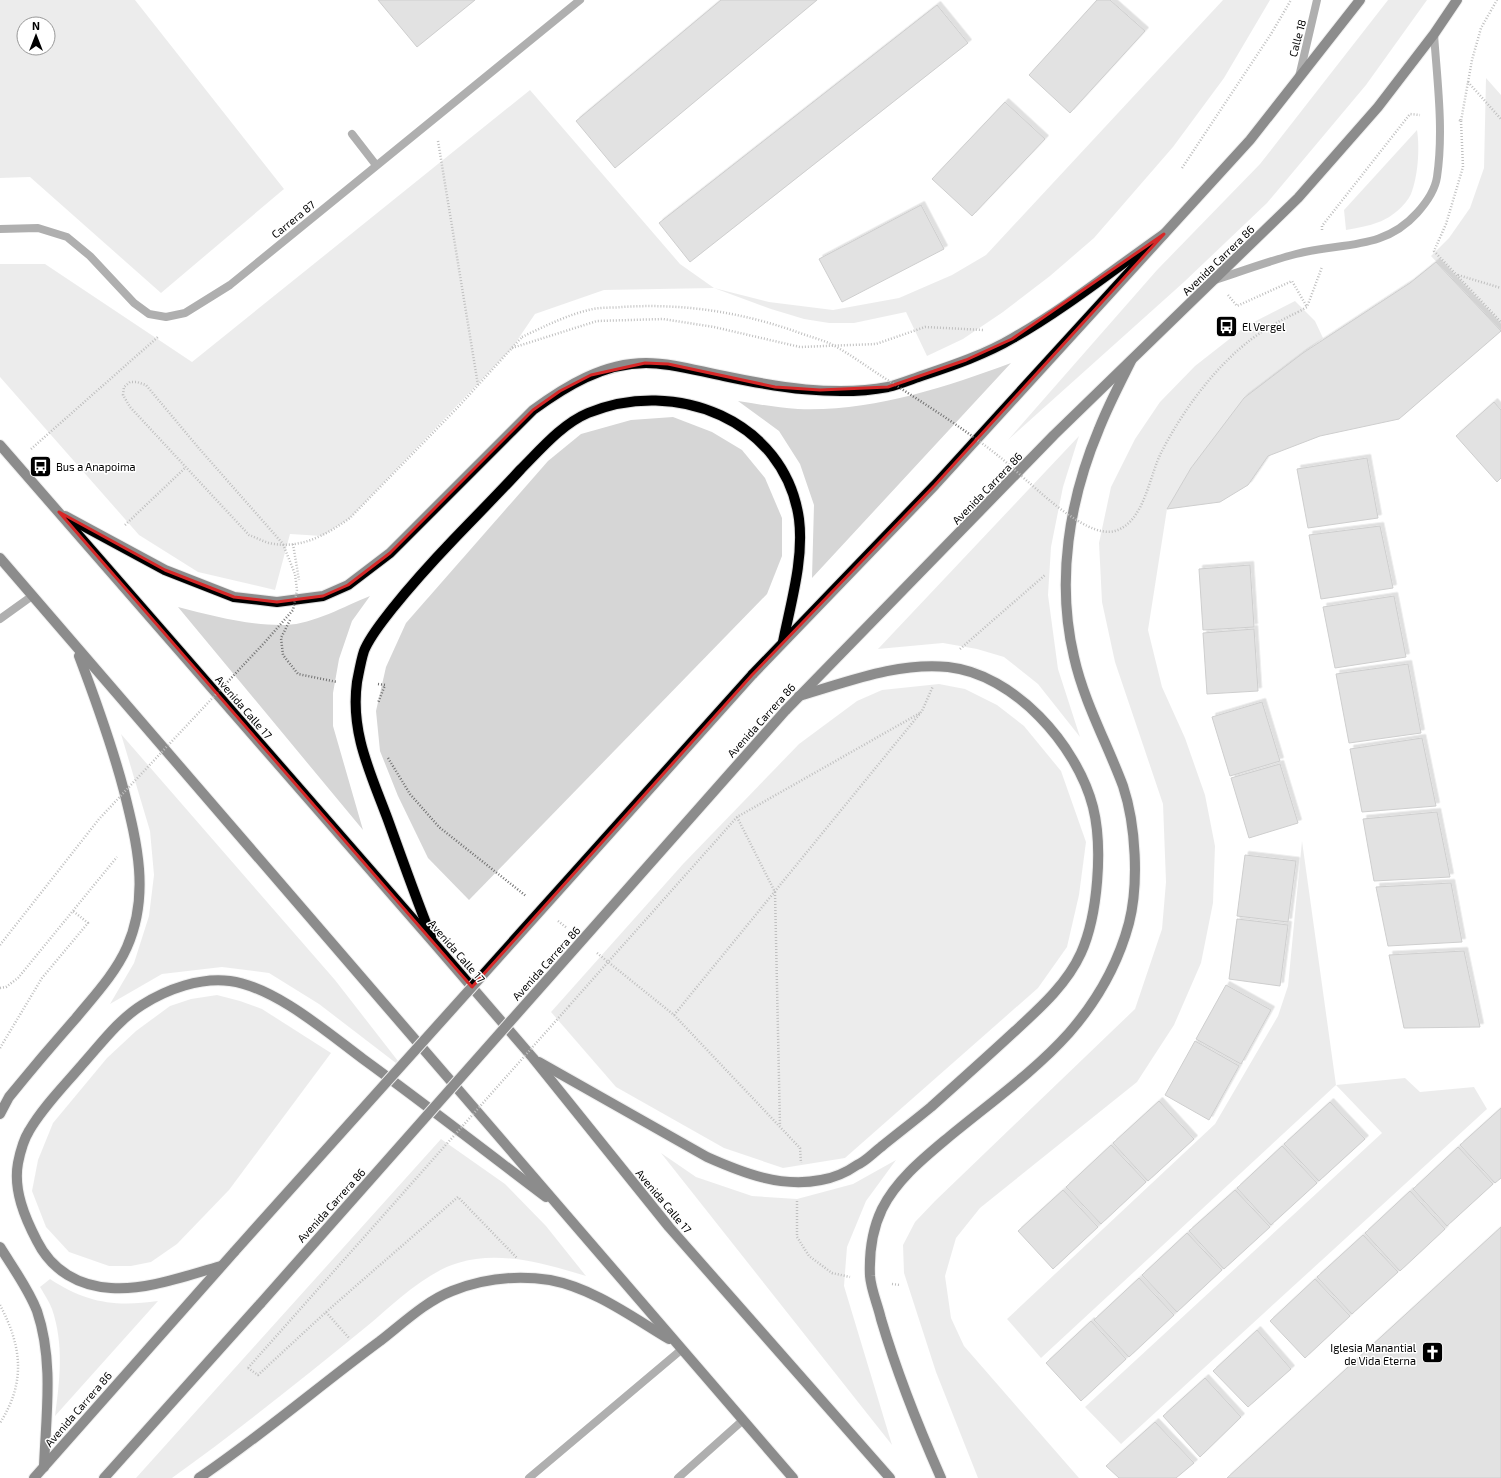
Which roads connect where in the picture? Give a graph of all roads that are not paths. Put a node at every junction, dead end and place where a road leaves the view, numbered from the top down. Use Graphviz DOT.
graph roads {
  1 [pos="580,0"];
  2 [pos="1317,0"];
  3 [pos="1360,0"];
  4 [pos="1457,0"];
  5 [pos="1434,34"];
  6 [pos="1298,82"];
  7 [pos="352,134"];
  8 [pos="376,165"];
  9 [pos="0,229"];
  10 [pos="1164,234"];
  11 [pos="1214,280"];
  12 [pos="1131,360"];
  13 [pos="0,445"];
  14 [pos="58,512"];
  15 [pos="0,558"];
  16 [pos="32,596"];
  17 [pos="0,619"];
  18 [pos="783,642"];
  19 [pos="77,650"];
  20 [pos="799,696"];
  21 [pos="433,942"];
  22 [pos="533,1058"];
  23 [pos="0,1114"];
  24 [pos="562,1209"];
  25 [pos="0,1247"];
  26 [pos="220,1266"];
  27 [pos="679,1346"];
  28 [pos="742,1421"];
  29 [pos="44,1467"];
  30 [pos="34,1478"];
  31 [pos="104,1478"];
  32 [pos="199,1478"];
  33 [pos="528,1478"];
  34 [pos="678,1478"];
  35 [pos="793,1478"];
  36 [pos="890,1478"];
  37 [pos="941,1478"];
  1 -- 8 [label="street, Carrera 87"];
  2 -- 6 [label="street, Calle 18"];
  3 -- 6 [label="main road, Avenida Carrera 86"];
  4 -- 5 [label="main road, Avenida Carrera 86"];
  5 -- 11 [label="main road, Avenida Carrera 86"];
  5 -- 11 [label="street"];
  6 -- 10 [label="main road, Avenida Carrera 86"];
  7 -- 8 [label="street"];
  8 -- 9 [label="street, Carrera 87"];
  10 -- 14 [label="main road"];
  10 -- 18 [label="main road, Avenida Carrera 86"];
  11 -- 12 [label="main road, Avenida Carrera 86"];
  12 -- 20 [label="main road, Avenida Carrera 86"];
  12 -- 37 [label="main road"];
  13 -- 14 [label="main road, Avenida Calle 17"];
  14 -- 21 [label="main road, Avenida Calle 17"];
  15 -- 16 [label="main road"];
  16 -- 17 [label="street"];
  16 -- 19 [label="main road"];
  18 -- 21 [label="main road"];
  18 -- 26 [label="main road, Avenida Carrera 86, bridge"];
  19 -- 23 [label="main road"];
  19 -- 24 [label="main road"];
  20 -- 22 [label="main road"];
  20 -- 31 [label="main road, Avenida Carrera 86, bridge"];
  21 -- 22 [label="main road, Avenida Calle 17"];
  22 -- 36 [label="main road, Avenida Calle 17"];
  24 -- 26 [label="main road"];
  24 -- 27 [label="main road"];
  25 -- 29 [label="main road"];
  26 -- 29 [label="main road, Avenida Carrera 86"];
  27 -- 28 [label="main road"];
  27 -- 32 [label="main road"];
  27 -- 33 [label="street"];
  28 -- 34 [label="street"];
  28 -- 35 [label="main road"];
  29 -- 30 [label="main road, Avenida Carrera 86"];
}
